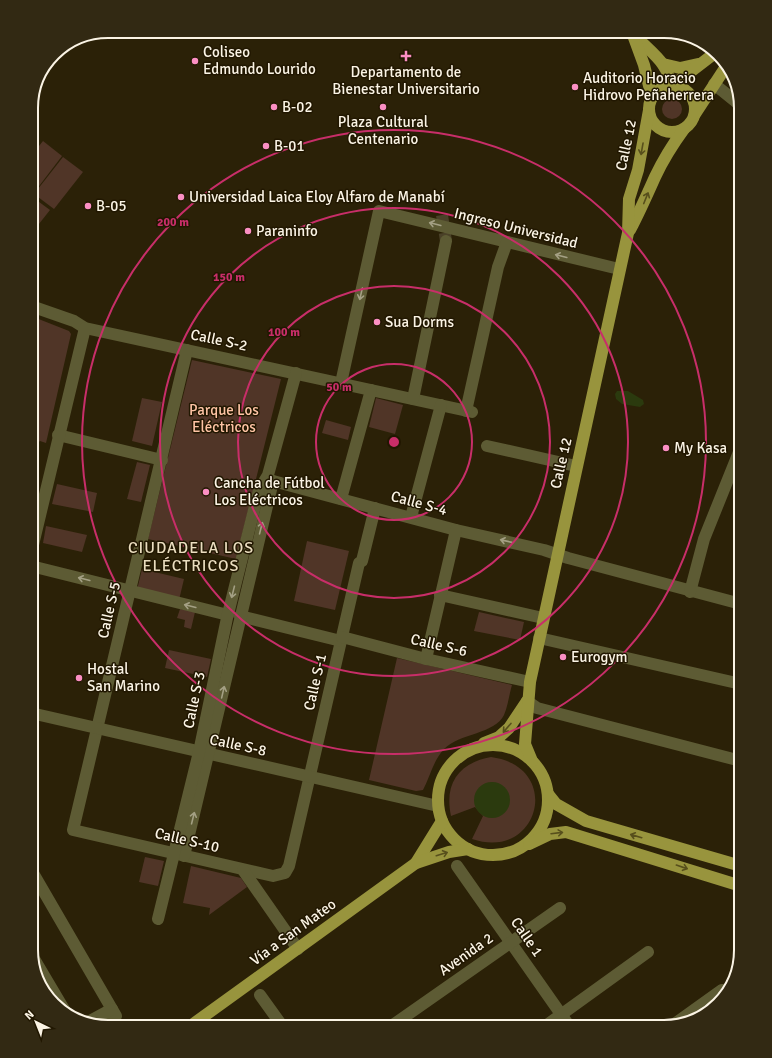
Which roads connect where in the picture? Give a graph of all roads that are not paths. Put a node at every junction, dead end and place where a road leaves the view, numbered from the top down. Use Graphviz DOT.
graph roads {
  1 [pos="633,38"];
  2 [pos="637,38"];
  3 [pos="711,56"];
  4 [pos="703,62"];
  5 [pos="663,64"];
  6 [pos="723,70"];
  7 [pos="714,84"];
  8 [pos="671,87"];
  9 [pos="652,98"];
  10 [pos="733,99"];
  11 [pos="649,110"];
  12 [pos="695,114"];
  13 [pos="684,129"];
  14 [pos="628,233"];
  15 [pos="446,241"];
  16 [pos="507,242"];
  17 [pos="619,269"];
  18 [pos="38,308"];
  19 [pos="85,328"];
  20 [pos="188,350"];
  21 [pos="296,373"];
  22 [pos="340,383"];
  23 [pos="371,390"];
  24 [pos="412,399"];
  25 [pos="441,405"];
  26 [pos="58,434"];
  27 [pos="487,446"];
  28 [pos="162,460"];
  29 [pos="734,464"];
  30 [pos="576,466"];
  31 [pos="270,478"];
  32 [pos="341,499"];
  33 [pos="375,508"];
  34 [pos="38,515"];
  35 [pos="411,517"];
  36 [pos="456,530"];
  37 [pos="557,554"];
  38 [pos="38,568"];
  39 [pos="129,591"];
  40 [pos="690,592"];
  41 [pos="440,595"];
  42 [pos="734,602"];
  43 [pos="233,618"];
  44 [pos="543,618"];
  45 [pos="539,638"];
  46 [pos="341,639"];
  47 [pos="426,659"];
  48 [pos="530,682"];
  49 [pos="734,682"];
  50 [pos="527,701"];
  51 [pos="38,715"];
  52 [pos="97,729"];
  53 [pos="479,747"];
  54 [pos="204,753"];
  55 [pos="734,759"];
  56 [pos="532,761"];
  57 [pos="310,777"];
  58 [pos="548,794"];
  59 [pos="438,806"];
  60 [pos="442,821"];
  61 [pos="73,830"];
  62 [pos="521,848"];
  63 [pos="468,849"];
  64 [pos="179,855"];
  65 [pos="416,863"];
  66 [pos="734,864"];
  67 [pos="289,866"];
  68 [pos="457,866"];
  69 [pos="243,870"];
  70 [pos="38,882"];
  71 [pos="734,884"];
  72 [pos="560,908"];
  73 [pos="158,919"];
  74 [pos="511,942"];
  75 [pos="298,949"];
  76 [pos="648,952"];
  77 [pos="41,970"];
  78 [pos="722,990"];
  79 [pos="260,995"];
  80 [pos="58,999"];
  81 [pos="114,1012"];
  82 [pos="561,1015"];
  83 [pos="684,1018"];
  84 [pos="95,1019"];
  85 [pos="106,1020"];
  86 [pos="199,1020"];
  87 [pos="278,1020"];
  88 [pos="400,1020"];
  89 [pos="554,1020"];
  90 [pos="565,1020"];
  1 -- 9 [label="main road"];
  2 -- 5 [label="main road"];
  3 -- 4 [label="main road"];
  4 -- 5 [label="main road"];
  4 -- 8 [label="main road"];
  5 -- 8 [label="main road"];
  6 -- 7 [label="main road"];
  7 -- 10 [label="street"];
  7 -- 12 [label="main road"];
  8 -- 9 [label="main road"];
  8 -- 12 [label="main road"];
  9 -- 11 [label="main road"];
  11 -- 13 [label="main road"];
  11 -- 14 [label="main road, Calle 12, one-way"];
  12 -- 13 [label="main road"];
  14 -- 13 [label="main road, Calle 12, one-way"];
  14 -- 17 [label="main road, Calle 12"];
  15 -- 24 [label="street"];
  17 -- 16 [label="street, Ingreso Universidad, one-way"];
  16 -- 22 [label="street, Ingreso Universidad, one-way"];
  16 -- 25 [label="street, Calle S-2"];
  17 -- 30 [label="main road, Calle 12"];
  18 -- 19 [label="street, Calle S-2"];
  19 -- 20 [label="street, Calle S-2"];
  19 -- 26 [label="street"];
  20 -- 21 [label="street, Calle S-2"];
  20 -- 28 [label="street, Calle S-5"];
  21 -- 22 [label="street, Calle S-2"];
  21 -- 31 [label="street, Calle S-3"];
  22 -- 23 [label="street, Calle S-2"];
  23 -- 24 [label="street, Calle S-2"];
  23 -- 32 [label="street"];
  24 -- 25 [label="street, Calle S-2"];
  25 -- 35 [label="street"];
  26 -- 28 [label="street"];
  26 -- 34 [label="street"];
  27 -- 30 [label="street"];
  28 -- 39 [label="street, Calle S-5"];
  29 -- 40 [label="street"];
  30 -- 37 [label="main road, Calle 12"];
  31 -- 32 [label="street, Calle S-4"];
  43 -- 31 [label="street, Calle S-3, one-way"];
  31 -- 43 [label="street, Calle S-3, one-way"];
  32 -- 33 [label="street, Calle S-4"];
  33 -- 35 [label="street, Calle S-4"];
  33 -- 46 [label="street, Calle S-1"];
  35 -- 36 [label="street, Calle S-4"];
  37 -- 36 [label="street, Calle S-4, one-way"];
  36 -- 41 [label="street"];
  37 -- 40 [label="street, Calle S-4"];
  37 -- 44 [label="main road, Calle 12"];
  39 -- 38 [label="street, Calle S-6, one-way"];
  43 -- 39 [label="street, Calle S-6, one-way"];
  39 -- 52 [label="street, Calle S-5"];
  40 -- 42 [label="street, Calle S-4"];
  41 -- 44 [label="street"];
  41 -- 47 [label="street"];
  43 -- 46 [label="street, Calle S-6"];
  43 -- 54 [label="street, Calle S-3"];
  44 -- 45 [label="main road, Calle 12"];
  45 -- 48 [label="main road, Calle 12"];
  45 -- 49 [label="street"];
  46 -- 47 [label="street, Calle S-6"];
  46 -- 57 [label="street, Calle S-1"];
  47 -- 48 [label="street, Calle S-6"];
  48 -- 50 [label="main road, Calle 12"];
  50 -- 53 [label="main road, Calle 12, one-way"];
  50 -- 55 [label="street"];
  50 -- 56 [label="main road, Calle 12"];
  51 -- 52 [label="street, Calle S-8"];
  52 -- 54 [label="street, Calle S-8"];
  52 -- 61 [label="street, Calle S-5"];
  53 -- 56 [label="main road"];
  53 -- 59 [label="main road"];
  54 -- 57 [label="street, Calle S-8"];
  54 -- 64 [label="street, Calle S-3"];
  56 -- 58 [label="main road"];
  57 -- 59 [label="street, Calle S-8"];
  57 -- 67 [label="street, Calle S-1"];
  58 -- 62 [label="main road"];
  66 -- 58 [label="main road, one-way"];
  59 -- 60 [label="main road"];
  60 -- 63 [label="main road"];
  60 -- 65 [label="main road"];
  61 -- 64 [label="street, Calle S-10"];
  62 -- 63 [label="main road"];
  62 -- 71 [label="main road, one-way"];
  65 -- 63 [label="main road, one-way"];
  64 -- 69 [label="street, Calle S-10"];
  64 -- 73 [label="street, Calle S-3"];
  65 -- 75 [label="main road, Vía a San Mateo"];
  67 -- 69 [label="street, Calle S-10"];
  68 -- 74 [label="street, Calle 1"];
  69 -- 75 [label="street"];
  70 -- 81 [label="street"];
  72 -- 74 [label="street, Avenida 2"];
  74 -- 82 [label="street, Calle 1"];
  74 -- 88 [label="street, Avenida 2"];
  75 -- 86 [label="main road, Vía a San Mateo"];
  76 -- 82 [label="street"];
  77 -- 80 [label="street"];
  78 -- 83 [label="street"];
  79 -- 87 [label="street"];
  81 -- 84 [label="street"];
  81 -- 85 [label="street"];
  82 -- 89 [label="street"];
  82 -- 90 [label="street, Calle 1"];
}
